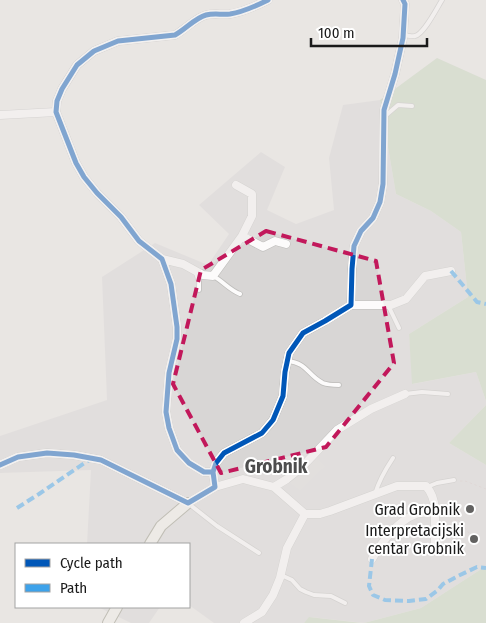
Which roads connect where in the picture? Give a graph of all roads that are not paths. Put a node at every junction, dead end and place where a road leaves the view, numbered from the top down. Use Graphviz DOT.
graph roads {
  1 [pos="268,0"];
  2 [pos="403,0"];
  3 [pos="442,0"];
  4 [pos="403,35"];
  5 [pos="412,106"];
  6 [pos="56,112"];
  7 [pos="0,115"];
  8 [pos="384,118"];
  9 [pos="236,185"];
  10 [pos="242,236"];
  11 [pos="286,244"];
  12 [pos="162,259"];
  13 [pos="196,271"];
  14 [pos="451,271"];
  15 [pos="213,276"];
  16 [pos="199,290"];
  17 [pos="240,294"];
  18 [pos="351,305"];
  19 [pos="388,305"];
  20 [pos="399,328"];
  21 [pos="287,361"];
  22 [pos="339,385"];
  23 [pos="405,394"];
  24 [pos="448,394"];
  25 [pos="393,458"];
  26 [pos="0,466"];
  27 [pos="213,472"];
  28 [pos="454,480"];
  29 [pos="215,487"];
  30 [pos="274,487"];
  31 [pos="427,487"];
  32 [pos="375,495"];
  33 [pos="188,503"];
  34 [pos="435,512"];
  35 [pos="305,514"];
  36 [pos="151,543"];
  37 [pos="435,547"];
  38 [pos="259,553"];
  39 [pos="372,559"];
  40 [pos="281,575"];
  41 [pos="345,603"];
  42 [pos="116,608"];
  43 [pos="108,623"];
  44 [pos="244,623"];
  1 -- 6 [label="street"];
  2 -- 4 [label="street"];
  3 -- 4 [label="lane"];
  4 -- 8 [label="street"];
  5 -- 8 [label="lane"];
  6 -- 7 [label="street"];
  6 -- 12 [label="street"];
  8 -- 18 [label="street"];
  9 -- 10 [label="street"];
  10 -- 11 [label="street"];
  10 -- 15 [label="street"];
  12 -- 13 [label="street"];
  12 -- 27 [label="street"];
  13 -- 15 [label="street"];
  13 -- 16 [label="lane"];
  14 -- 19 [label="street"];
  15 -- 17 [label="lane"];
  18 -- 19 [label="street"];
  18 -- 21 [label="street"];
  19 -- 20 [label="lane"];
  21 -- 22 [label="lane"];
  21 -- 27 [label="street"];
  23 -- 24 [label="lane"];
  23 -- 30 [label="street"];
  25 -- 32 [label="lane"];
  26 -- 33 [label="street"];
  27 -- 29 [label="street"];
  28 -- 31 [label="lane"];
  29 -- 30 [label="street"];
  29 -- 33 [label="street"];
  30 -- 35 [label="street"];
  31 -- 32 [label="street"];
  31 -- 34 [label="street"];
  32 -- 35 [label="street"];
  33 -- 36 [label="main road"];
  33 -- 38 [label="lane"];
  34 -- 37 [label="street"];
  34 -- 39 [label="street"];
  35 -- 40 [label="street"];
  40 -- 41 [label="lane"];
  40 -- 44 [label="street"];
  42 -- 43 [label="main road"];
}
